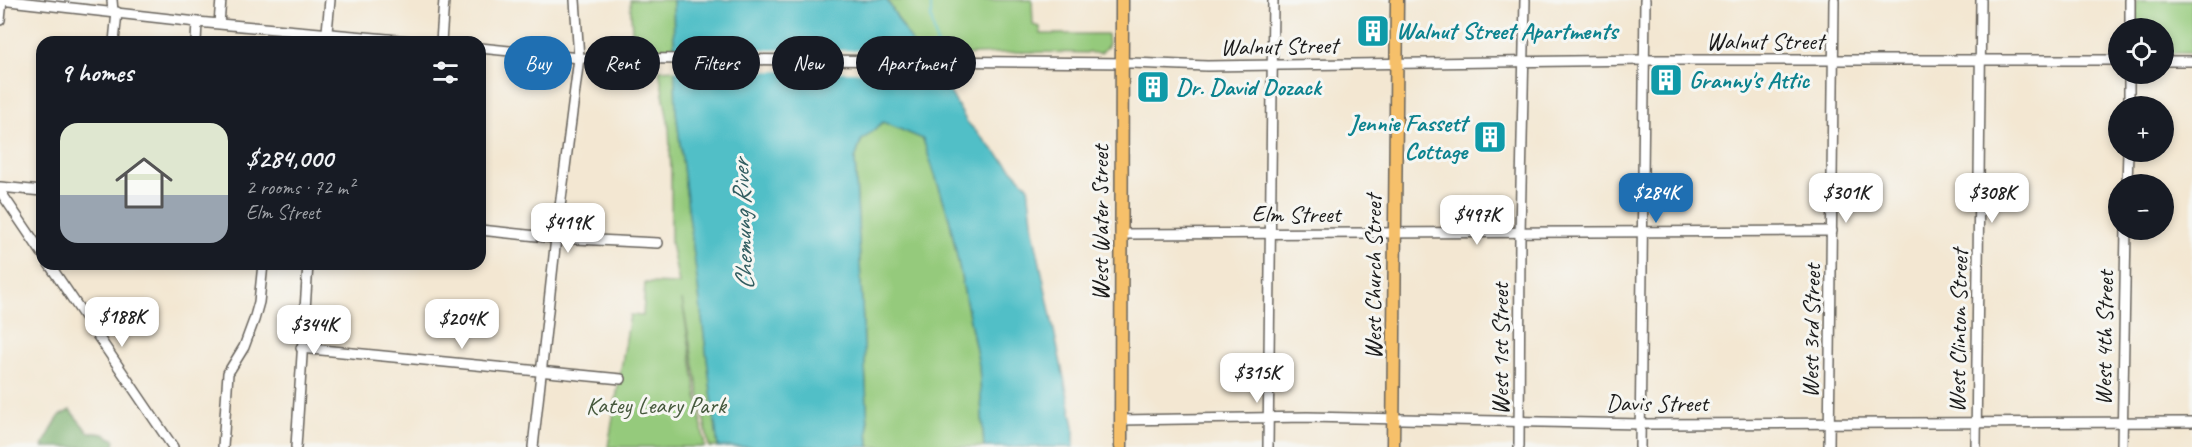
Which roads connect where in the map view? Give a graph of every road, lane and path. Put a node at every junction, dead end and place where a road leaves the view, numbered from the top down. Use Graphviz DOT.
graph roads {
  1 [pos="1,0"];
  2 [pos="112,0"];
  3 [pos="221,0"];
  4 [pos="330,0"];
  5 [pos="444,0"];
  6 [pos="575,0"];
  7 [pos="1122,0"];
  8 [pos="1273,0"];
  9 [pos="1397,0"];
  10 [pos="1525,0"];
  11 [pos="1645,0"];
  12 [pos="1834,0"];
  13 [pos="1981,0"];
  14 [pos="2130,0"];
  15 [pos="115,12"];
  16 [pos="2130,18"];
  17 [pos="0,20"];
  18 [pos="197,22"];
  19 [pos="219,23"];
  20 [pos="114,36"];
  21 [pos="196,36"];
  22 [pos="312,36"];
  23 [pos="326,36"];
  24 [pos="441,36"];
  25 [pos="486,49"];
  26 [pos="579,58"];
  27 [pos="1982,59"];
  28 [pos="1644,60"];
  29 [pos="1833,60"];
  30 [pos="2108,60"];
  31 [pos="2174,61"];
  32 [pos="2192,61"];
  33 [pos="1524,62"];
  34 [pos="1397,63"];
  35 [pos="1122,64"];
  36 [pos="1272,66"];
  37 [pos="0,189"];
  38 [pos="36,191"];
  39 [pos="1832,231"];
  40 [pos="486,232"];
  41 [pos="1520,232"];
  42 [pos="1642,232"];
  43 [pos="1271,233"];
  44 [pos="1394,233"];
  45 [pos="1121,234"];
  46 [pos="556,238"];
  47 [pos="2126,240"];
  48 [pos="658,243"];
  49 [pos="36,244"];
  50 [pos="53,270"];
  51 [pos="262,270"];
  52 [pos="308,270"];
  53 [pos="301,348"];
  54 [pos="542,372"];
  55 [pos="621,379"];
  56 [pos="1268,417"];
  57 [pos="1394,418"];
  58 [pos="1121,420"];
  59 [pos="1519,420"];
  60 [pos="1976,421"];
  61 [pos="1830,422"];
  62 [pos="2192,422"];
  63 [pos="2122,423"];
  64 [pos="1641,424"];
  65 [pos="173,447"];
  66 [pos="223,447"];
  67 [pos="296,447"];
  68 [pos="533,447"];
  69 [pos="1121,447"];
  70 [pos="1268,447"];
  71 [pos="1393,447"];
  72 [pos="1519,447"];
  73 [pos="1640,447"];
  74 [pos="1829,447"];
  75 [pos="1976,447"];
  76 [pos="2122,447"];
  1 -- 15 [label="street"];
  1 -- 17 [label="street"];
  2 -- 15 [label="street"];
  3 -- 19 [label="street"];
  4 -- 23 [label="street"];
  5 -- 24 [label="street"];
  6 -- 26 [label="street"];
  7 -- 35 [label="main road, West Water Street"];
  8 -- 36 [label="street"];
  9 -- 34 [label="main road, West Church Street"];
  10 -- 33 [label="street, West 1st Street"];
  11 -- 28 [label="street"];
  12 -- 29 [label="street, West 3rd Street"];
  13 -- 27 [label="street, West Clinton Street"];
  14 -- 16 [label="street"];
  15 -- 18 [label="street"];
  15 -- 20 [label="street"];
  18 -- 19 [label="street"];
  18 -- 21 [label="street"];
  19 -- 22 [label="street"];
  25 -- 26 [label="street, Walnut Street"];
  26 -- 35 [label="street, Walnut Street"];
  26 -- 46 [label="street"];
  27 -- 29 [label="street, Walnut Street"];
  27 -- 30 [label="street, Walnut Street"];
  27 -- 60 [label="street, West Clinton Street"];
  28 -- 29 [label="street, Walnut Street"];
  28 -- 33 [label="street, Walnut Street"];
  28 -- 42 [label="street"];
  29 -- 39 [label="street, West 3rd Street"];
  31 -- 32 [label="street"];
  33 -- 34 [label="street, Walnut Street"];
  33 -- 41 [label="street, West 1st Street"];
  34 -- 36 [label="street, Walnut Street"];
  34 -- 44 [label="main road, West Church Street"];
  35 -- 36 [label="street, Walnut Street"];
  35 -- 45 [label="main road, West Water Street"];
  36 -- 43 [label="street"];
  37 -- 38 [label="street"];
  37 -- 49 [label="street"];
  39 -- 42 [label="street, Elm Street"];
  39 -- 61 [label="street, West 3rd Street"];
  40 -- 46 [label="street"];
  41 -- 42 [label="street, Elm Street"];
  41 -- 44 [label="street, Elm Street"];
  41 -- 59 [label="street, West 1st Street"];
  42 -- 64 [label="street"];
  43 -- 44 [label="street, Elm Street"];
  43 -- 45 [label="street, Elm Street"];
  43 -- 56 [label="street"];
  44 -- 57 [label="main road, West Church Street"];
  45 -- 58 [label="main road, West Water Street"];
  46 -- 48 [label="street"];
  46 -- 54 [label="street"];
  47 -- 63 [label="street, West 4th Street"];
  50 -- 65 [label="street"];
  51 -- 66 [label="street"];
  52 -- 53 [label="street"];
  53 -- 54 [label="street"];
  53 -- 67 [label="street"];
  54 -- 55 [label="street"];
  54 -- 68 [label="street"];
  56 -- 57 [label="street, Davis Street"];
  56 -- 58 [label="street, Davis Street"];
  56 -- 70 [label="street"];
  57 -- 59 [label="street, Davis Street"];
  57 -- 71 [label="main road, West Church Street"];
  58 -- 69 [label="main road, West Water Street"];
  59 -- 64 [label="street, Davis Street"];
  59 -- 72 [label="street, West 1st Street"];
  60 -- 61 [label="street, Davis Street"];
  60 -- 63 [label="street, Davis Street"];
  60 -- 75 [label="street, West Clinton Street"];
  61 -- 64 [label="street, Davis Street"];
  61 -- 74 [label="street, West 3rd Street"];
  62 -- 63 [label="street, Davis Street"];
  63 -- 76 [label="street, West 4th Street"];
  64 -- 73 [label="street"];
}
